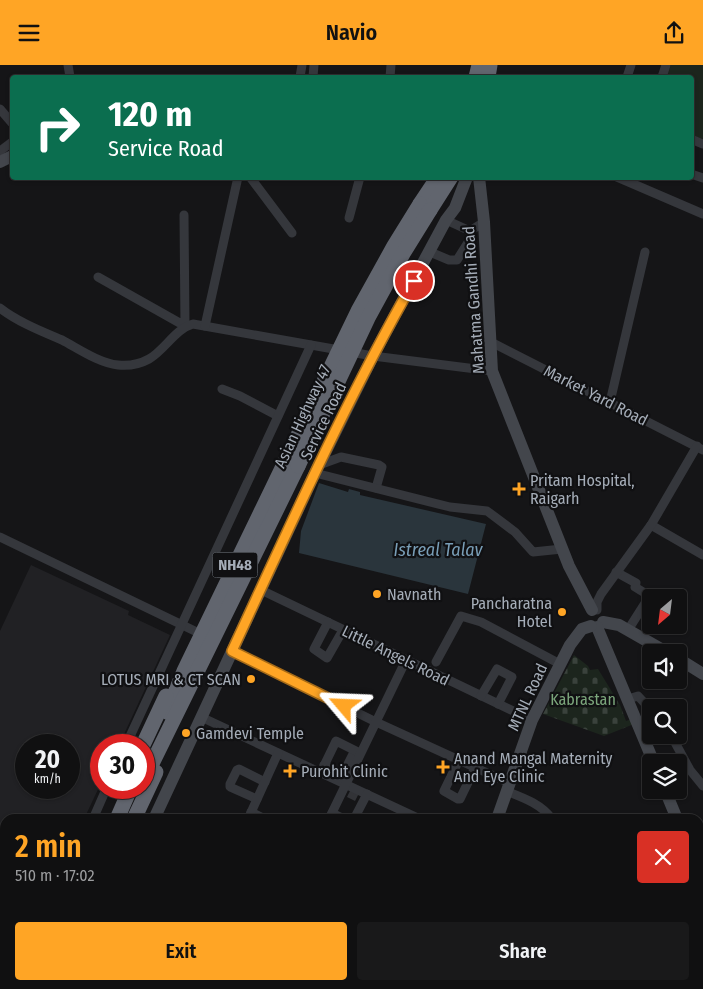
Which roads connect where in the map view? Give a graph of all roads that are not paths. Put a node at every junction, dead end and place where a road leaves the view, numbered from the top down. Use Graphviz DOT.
graph roads {
  1 [pos="0,109"];
  2 [pos="10,121"];
  3 [pos="237,180"];
  4 [pos="252,180"];
  5 [pos="359,180"];
  6 [pos="437,180"];
  7 [pos="448,180"];
  8 [pos="466,180"];
  9 [pos="479,180"];
  10 [pos="624,180"];
  11 [pos="425,207"];
  12 [pos="703,214"];
  13 [pos="184,215"];
  14 [pos="349,218"];
  15 [pos="446,220"];
  16 [pos="484,222"];
  17 [pos="470,231"];
  18 [pos="292,233"];
  19 [pos="430,252"];
  20 [pos="645,252"];
  21 [pos="98,277"];
  22 [pos="0,309"];
  23 [pos="185,326"];
  24 [pos="205,326"];
  25 [pos="489,341"];
  26 [pos="311,345"];
  27 [pos="372,356"];
  28 [pos="492,371"];
  29 [pos="222,389"];
  30 [pos="610,402"];
  31 [pos="278,416"];
  32 [pos="700,448"];
  33 [pos="292,463"];
  34 [pos="317,469"];
  35 [pos="376,489"];
  36 [pos="651,525"];
  37 [pos="0,537"];
  38 [pos="562,549"];
  39 [pos="703,555"];
  40 [pos="616,572"];
  41 [pos="261,590"];
  42 [pos="594,610"];
  43 [pos="328,622"];
  44 [pos="182,624"];
  45 [pos="597,625"];
  46 [pos="343,630"];
  47 [pos="628,630"];
  48 [pos="202,634"];
  49 [pos="652,644"];
  50 [pos="232,651"];
  51 [pos="406,660"];
  52 [pos="436,662"];
  53 [pos="560,664"];
  54 [pos="687,664"];
  55 [pos="190,673"];
  56 [pos="703,674"];
  57 [pos="628,699"];
  58 [pos="642,700"];
  59 [pos="175,705"];
  60 [pos="201,717"];
  61 [pos="532,721"];
  62 [pos="376,722"];
  63 [pos="131,734"];
  64 [pos="148,734"];
  65 [pos="155,741"];
  66 [pos="676,744"];
  67 [pos="155,753"];
  68 [pos="278,753"];
  69 [pos="356,754"];
  70 [pos="650,754"];
  71 [pos="459,760"];
  72 [pos="475,768"];
  73 [pos="322,769"];
  74 [pos="263,785"];
  75 [pos="703,786"];
  76 [pos="345,787"];
  77 [pos="508,787"];
  78 [pos="364,797"];
  79 [pos="254,798"];
  80 [pos="101,799"];
  81 [pos="119,799"];
  82 [pos="125,799"];
  83 [pos="134,799"];
  84 [pos="669,799"];
  85 [pos="94,814"];
  86 [pos="112,814"];
  87 [pos="118,814"];
  88 [pos="127,814"];
  89 [pos="136,814"];
  90 [pos="156,814"];
  91 [pos="249,814"];
  92 [pos="332,814"];
  93 [pos="356,814"];
  94 [pos="407,814"];
  95 [pos="499,814"];
  96 [pos="548,814"];
  97 [pos="675,814"];
  1 -- 2 [label="street"];
  3 -- 24 [label="street"];
  4 -- 18 [label="street"];
  5 -- 14 [label="street"];
  6 -- 11 [label="highway, Asian Highway 47 / NH48"];
  7 -- 11 [label="highway, Asian Highway 47 / NH48"];
  8 -- 15 [label="street, Service Road"];
  9 -- 16 [label="street, Mahatma Gandhi Road"];
  10 -- 12 [label="street"];
  11 -- 33 [label="highway, Asian Highway 47 / NH48, bridge"];
  13 -- 23 [label="street"];
  15 -- 17 [label="street"];
  15 -- 19 [label="street, Service Road"];
  16 -- 17 [label="street"];
  16 -- 25 [label="street, Mahatma Gandhi Road"];
  17 -- 19 [label="street"];
  19 -- 27 [label="street, Service Road"];
  20 -- 30 [label="street"];
  21 -- 23 [label="street"];
  22 -- 23 [label="street"];
  23 -- 24 [label="street"];
  24 -- 26 [label="street"];
  25 -- 28 [label="street, Mahatma Gandhi Road"];
  25 -- 30 [label="street, Market Yard Road"];
  26 -- 27 [label="street"];
  26 -- 31 [label="street"];
  27 -- 28 [label="street"];
  27 -- 34 [label="street, Service Road"];
  28 -- 38 [label="street, Mahatma Gandhi Road"];
  29 -- 31 [label="street"];
  30 -- 32 [label="street, Market Yard Road"];
  31 -- 44 [label="street"];
  32 -- 36 [label="street"];
  33 -- 48 [label="highway, Asian Highway 47 / NH48"];
  33 -- 55 [label="highway, Asian Highway 47 / NH48"];
  34 -- 35 [label="street"];
  34 -- 35 [label="street"];
  34 -- 41 [label="street, Service Road"];
  35 -- 38 [label="street"];
  36 -- 39 [label="street"];
  36 -- 40 [label="street"];
  37 -- 44 [label="street"];
  38 -- 42 [label="street, Mahatma Gandhi Road"];
  40 -- 42 [label="street"];
  40 -- 47 [label="street"];
  41 -- 43 [label="street, Little Angels Road"];
  41 -- 50 [label="street, Service Road"];
  42 -- 45 [label="street"];
  43 -- 46 [label="street, Little Angels Road"];
  43 -- 46 [label="street"];
  44 -- 48 [label="street"];
  44 -- 63 [label="street"];
  45 -- 47 [label="street"];
  45 -- 53 [label="street, MTNL Road"];
  45 -- 57 [label="street"];
  46 -- 51 [label="street, Little Angels Road"];
  47 -- 49 [label="street"];
  48 -- 55 [label="highway, Asian Highway 47 / NH48"];
  50 -- 60 [label="street, Service Road"];
  50 -- 62 [label="street"];
  51 -- 61 [label="street, Little Angels Road"];
  51 -- 62 [label="street"];
  52 -- 53 [label="street"];
  53 -- 61 [label="street, MTNL Road"];
  54 -- 56 [label="street"];
  55 -- 59 [label="highway, NH48"];
  55 -- 64 [label="highway"];
  55 -- 89 [label="highway"];
  57 -- 58 [label="street"];
  57 -- 70 [label="street"];
  59 -- 65 [label="highway, NH48"];
  59 -- 67 [label="highway, NH48"];
  60 -- 68 [label="street"];
  60 -- 90 [label="street, Service Road"];
  61 -- 77 [label="street, MTNL Road"];
  62 -- 69 [label="street"];
  62 -- 71 [label="street"];
  66 -- 75 [label="street"];
  68 -- 73 [label="street"];
  68 -- 74 [label="street"];
  69 -- 73 [label="street"];
  69 -- 76 [label="street"];
  71 -- 72 [label="street"];
  71 -- 72 [label="street"];
  72 -- 77 [label="street"];
  73 -- 76 [label="street"];
  74 -- 79 [label="street"];
  74 -- 79 [label="street"];
  76 -- 78 [label="street"];
  76 -- 92 [label="street"];
  77 -- 95 [label="street, MTNL Road"];
  77 -- 96 [label="street"];
  78 -- 93 [label="street"];
  78 -- 94 [label="street"];
  79 -- 91 [label="street"];
  80 -- 85 [label="street"];
  81 -- 86 [label="highway"];
  82 -- 87 [label="highway"];
  83 -- 88 [label="highway"];
  84 -- 97 [label="street"];
}
